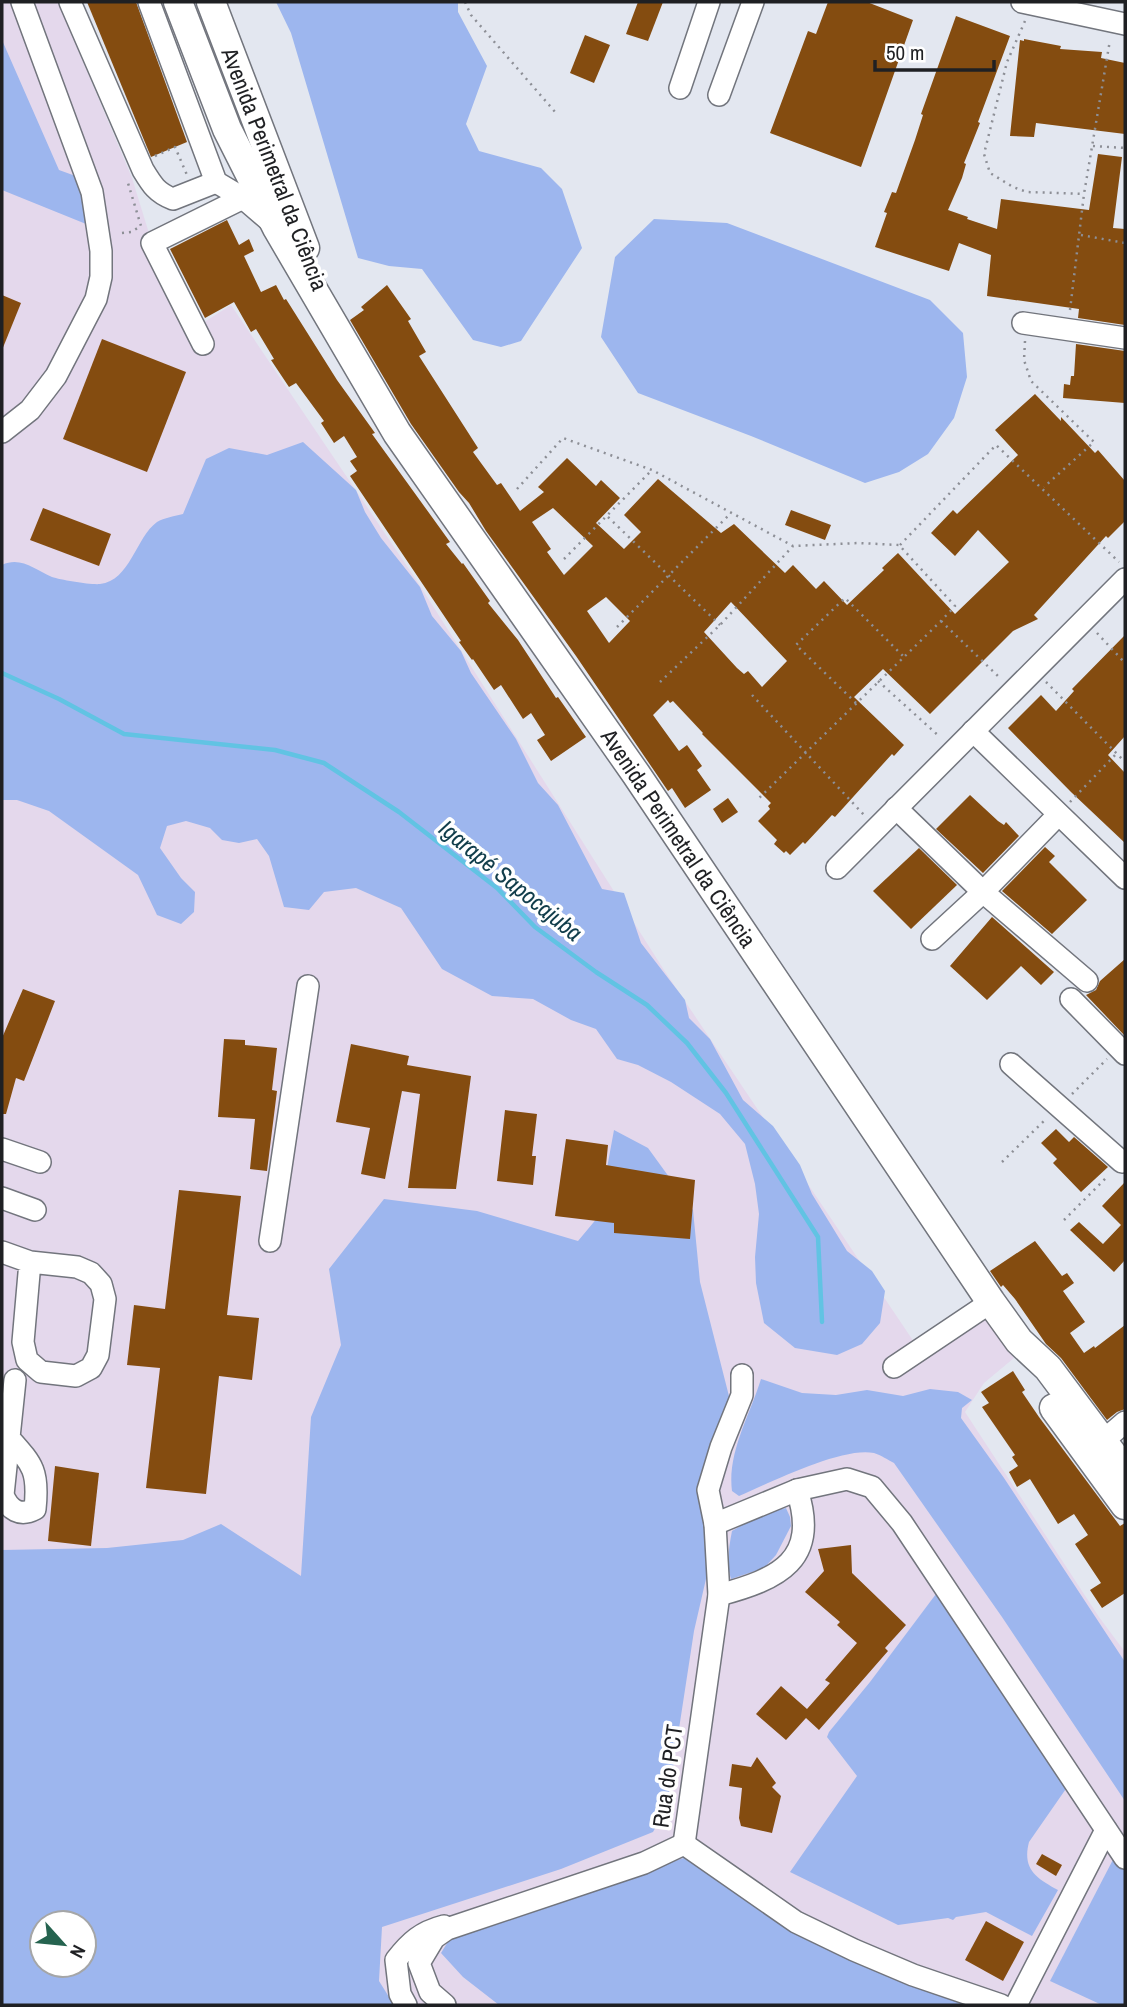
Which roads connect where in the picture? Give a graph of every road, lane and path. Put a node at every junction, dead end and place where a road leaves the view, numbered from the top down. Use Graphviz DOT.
graph roads {
  1 [pos="22,2"];
  2 [pos="70,2"];
  3 [pos="149,2"];
  4 [pos="178,2"];
  5 [pos="211,2"];
  6 [pos="228,2"];
  7 [pos="465,2"];
  8 [pos="709,2"];
  9 [pos="753,2"];
  10 [pos="1027,3"];
  11 [pos="1119,23"];
  12 [pos="223,34"];
  13 [pos="680,88"];
  14 [pos="719,95"];
  15 [pos="556,113"];
  16 [pos="1093,146"];
  17 [pos="1125,148"];
  18 [pos="216,182"];
  19 [pos="1084,194"];
  20 [pos="243,198"];
  21 [pos="276,228"];
  22 [pos="1081,234"];
  23 [pos="1125,243"];
  24 [pos="1026,323"];
  25 [pos="1066,331"];
  26 [pos="339,335"];
  27 [pos="1125,338"];
  28 [pos="204,344"];
  29 [pos="2,432"];
  30 [pos="652,470"];
  31 [pos="1043,488"];
  32 [pos="517,489"];
  33 [pos="730,514"];
  34 [pos="608,517"];
  35 [pos="899,545"];
  36 [pos="793,546"];
  37 [pos="564,559"];
  38 [pos="1125,570"];
  39 [pos="669,575"];
  40 [pos="1125,579"];
  41 [pos="942,621"];
  42 [pos="720,625"];
  43 [pos="617,627"];
  44 [pos="1095,630"];
  45 [pos="904,656"];
  46 [pos="1125,663"];
  47 [pos="1044,679"];
  48 [pos="878,681"];
  49 [pos="1004,681"];
  50 [pos="660,682"];
  51 [pos="752,695"];
  52 [pos="856,703"];
  53 [pos="973,731"];
  54 [pos="944,741"];
  55 [pos="805,753"];
  56 [pos="1116,753"];
  57 [pos="1125,762"];
  58 [pos="756,801"];
  59 [pos="896,807"];
  60 [pos="1058,815"];
  61 [pos="876,828"];
  62 [pos="837,868"];
  63 [pos="1125,878"];
  64 [pos="983,892"];
  65 [pos="932,939"];
  66 [pos="1087,981"];
  67 [pos="308,986"];
  68 [pos="1070,999"];
  69 [pos="1125,1054"];
  70 [pos="1011,1064"];
  71 [pos="2,1149"];
  72 [pos="40,1162"];
  73 [pos="1122,1162"];
  74 [pos="2,1198"];
  75 [pos="35,1210"];
  76 [pos="1064,1220"];
  77 [pos="270,1241"];
  78 [pos="2,1252"];
  79 [pos="30,1262"];
  80 [pos="991,1301"];
  81 [pos="1019,1341"];
  82 [pos="894,1367"];
  83 [pos="41,1372"];
  84 [pos="742,1375"];
  85 [pos="8,1378"];
  86 [pos="1125,1422"];
  87 [pos="9,1438"];
  88 [pos="1103,1441"];
  89 [pos="1125,1471"];
  90 [pos="797,1490"];
  91 [pos="1125,1505"];
  92 [pos="715,1524"];
  93 [pos="719,1595"];
  94 [pos="1106,1830"];
  95 [pos="684,1844"];
  96 [pos="1125,1858"];
  97 [pos="463,1922"];
  98 [pos="406,2005"];
  99 [pos="445,2005"];
  100 [pos="1001,2005"];
  101 [pos="1016,2005"];
  1 -- 29 [label="street"];
  2 -- 18 [label="street"];
  3 -- 18 [label="street"];
  4 -- 21 [label="main road, Avenida Perimetral da Ciência"];
  5 -- 12 [label="main road, Avenida Perimetral da Ciência"];
  6 -- 12 [label="street"];
  7 -- 15 [label="path"];
  8 -- 13 [label="street"];
  9 -- 14 [label="street"];
  10 -- 11 [label="street"];
  10 -- 19 [label="path"];
  11 -- 16 [label="path"];
  12 -- 26 [label="main road, Avenida Perimetral da Ciência"];
  16 -- 17 [label="path"];
  16 -- 19 [label="path"];
  18 -- 20 [label="street"];
  19 -- 22 [label="path"];
  20 -- 21 [label="street"];
  20 -- 28 [label="street"];
  21 -- 26 [label="main road, Avenida Perimetral da Ciência"];
  22 -- 23 [label="path"];
  22 -- 25 [label="path"];
  24 -- 25 [label="street"];
  24 -- 31 [label="path"];
  25 -- 27 [label="street"];
  26 -- 80 [label="main road, Avenida Perimetral da Ciência"];
  30 -- 32 [label="path"];
  30 -- 33 [label="path"];
  30 -- 34 [label="path"];
  31 -- 35 [label="path"];
  31 -- 38 [label="path"];
  33 -- 36 [label="path"];
  33 -- 39 [label="path"];
  34 -- 37 [label="path"];
  34 -- 39 [label="path"];
  35 -- 36 [label="path"];
  35 -- 41 [label="path"];
  36 -- 42 [label="path"];
  39 -- 42 [label="path"];
  39 -- 43 [label="path"];
  40 -- 53 [label="street"];
  41 -- 45 [label="path"];
  41 -- 49 [label="path"];
  42 -- 50 [label="path"];
  44 -- 46 [label="path"];
  45 -- 48 [label="path"];
  45 -- 52 [label="path"];
  47 -- 56 [label="path"];
  48 -- 52 [label="path"];
  48 -- 54 [label="path"];
  51 -- 55 [label="path"];
  52 -- 55 [label="path"];
  53 -- 59 [label="street"];
  53 -- 60 [label="street"];
  55 -- 58 [label="path"];
  55 -- 61 [label="path"];
  56 -- 57 [label="path"];
  56 -- 60 [label="path"];
  59 -- 61 [label="street"];
  59 -- 64 [label="street"];
  60 -- 63 [label="street"];
  60 -- 64 [label="street"];
  61 -- 62 [label="street"];
  64 -- 65 [label="street"];
  64 -- 66 [label="street"];
  67 -- 77 [label="street"];
  68 -- 69 [label="street"];
  70 -- 73 [label="street"];
  71 -- 72 [label="street"];
  73 -- 76 [label="path"];
  74 -- 75 [label="street"];
  78 -- 79 [label="street"];
  79 -- 83 [label="street"];
  79 -- 83 [label="street"];
  80 -- 81 [label="main road, Avenida Perimetral da Ciência"];
  80 -- 82 [label="street"];
  81 -- 88 [label="main road, Avenida Perimetral da Ciência"];
  81 -- 91 [label="main road, Avenida Perimetral da Ciência"];
  83 -- 85 [label="street"];
  84 -- 92 [label="street, Rua do PCT"];
  85 -- 87 [label="street"];
  86 -- 88 [label="street"];
  88 -- 89 [label="main road, Avenida Perimetral da Ciência"];
  90 -- 92 [label="street"];
  90 -- 93 [label="street"];
  90 -- 94 [label="street"];
  92 -- 93 [label="street, Rua do PCT"];
  93 -- 95 [label="street, Rua do PCT"];
  94 -- 96 [label="street"];
  94 -- 101 [label="street"];
  95 -- 97 [label="street, Rua do PCT"];
  95 -- 100 [label="street"];
  97 -- 98 [label="street"];
  97 -- 99 [label="street, Rua do PCT"];
}
